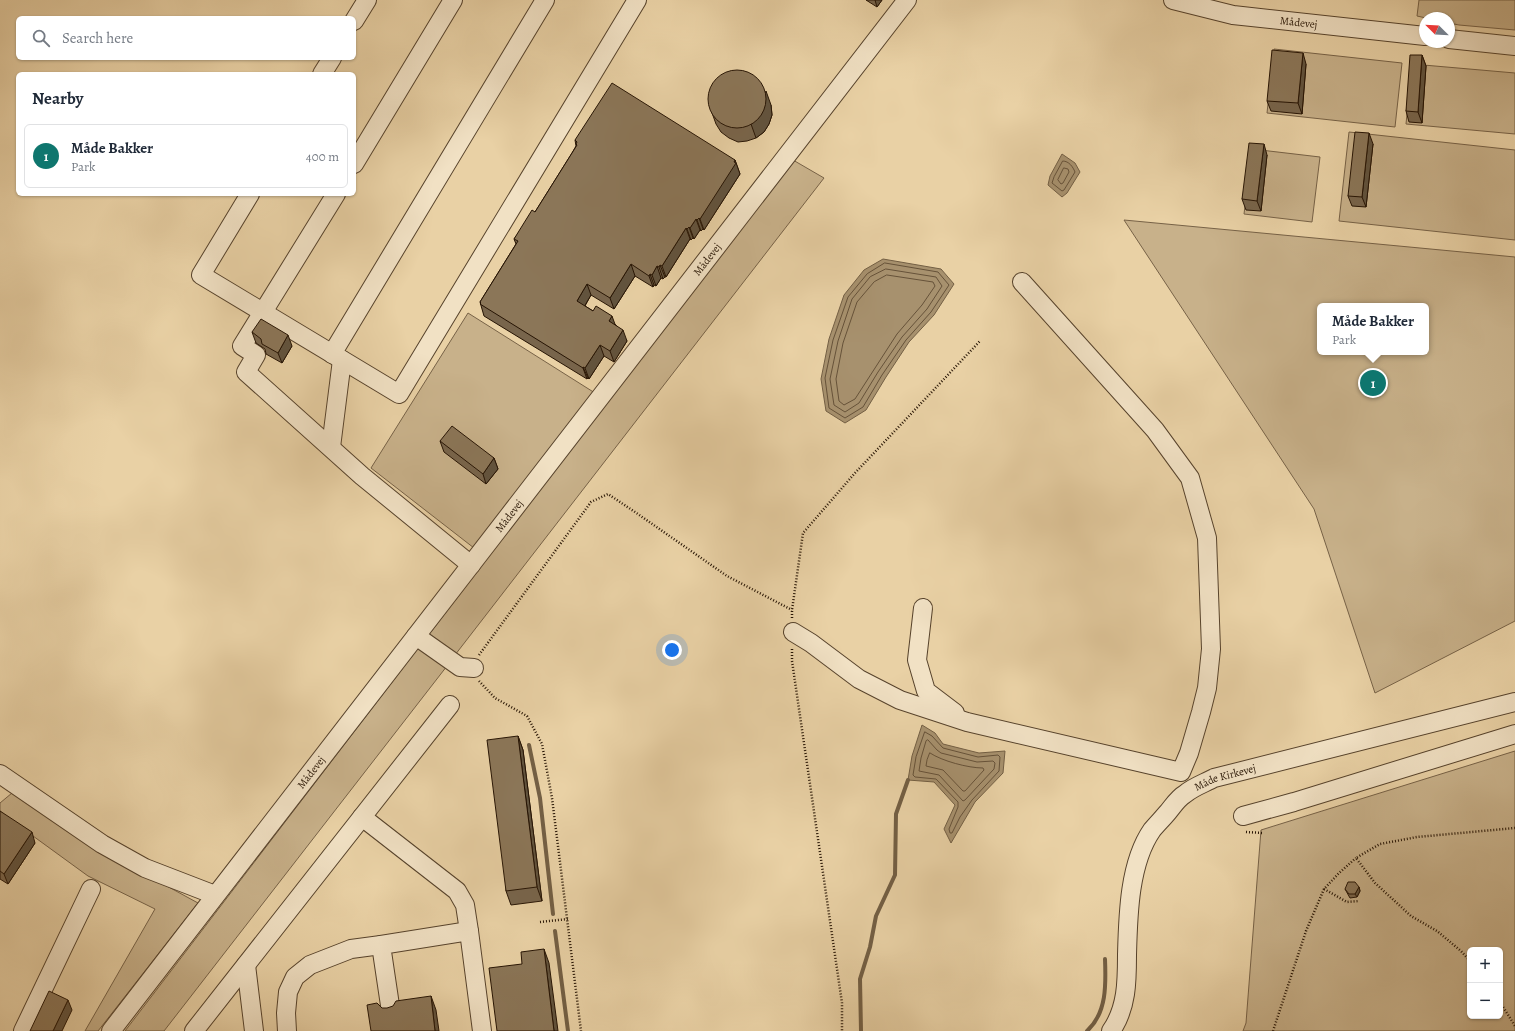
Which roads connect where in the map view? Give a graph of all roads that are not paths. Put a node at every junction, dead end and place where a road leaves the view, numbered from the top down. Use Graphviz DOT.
graph roads {
  1 [pos="367,0"];
  2 [pos="453,0"];
  3 [pos="545,0"];
  4 [pos="637,0"];
  5 [pos="907,0"];
  6 [pos="1173,0"];
  7 [pos="356,18"];
  8 [pos="1419,35"];
  9 [pos="1455,40"];
  10 [pos="1515,46"];
  11 [pos="331,60"];
  12 [pos="323,72"];
  13 [pos="356,161"];
  14 [pos="249,196"];
  15 [pos="335,196"];
  16 [pos="1022,282"];
  17 [pos="264,313"];
  18 [pos="337,357"];
  19 [pos="331,447"];
  20 [pos="471,565"];
  21 [pos="923,608"];
  22 [pos="793,632"];
  23 [pos="416,636"];
  24 [pos="474,668"];
  25 [pos="1515,702"];
  26 [pos="450,706"];
  27 [pos="967,722"];
  28 [pos="1515,734"];
  29 [pos="1181,772"];
  30 [pos="0,774"];
  31 [pos="1184,794"];
  32 [pos="1244,816"];
  33 [pos="362,817"];
  34 [pos="91,889"];
  35 [pos="215,895"];
  36 [pos="469,931"];
  37 [pos="381,945"];
  38 [pos="246,965"];
  39 [pos="392,1012"];
  40 [pos="23,1031"];
  41 [pos="111,1031"];
  42 [pos="194,1031"];
  43 [pos="254,1031"];
  44 [pos="287,1031"];
  45 [pos="482,1031"];
  46 [pos="1111,1031"];
  1 -- 7 [label="street"];
  2 -- 13 [label="street"];
  3 -- 18 [label="street"];
  4 -- 18 [label="street"];
  5 -- 20 [label="street, Mådevej"];
  6 -- 8 [label="street, Mådevej"];
  9 -- 10 [label="street"];
  11 -- 12 [label="street"];
  14 -- 17 [label="street"];
  15 -- 17 [label="street"];
  16 -- 29 [label="street"];
  17 -- 18 [label="street"];
  17 -- 19 [label="street"];
  18 -- 19 [label="street"];
  19 -- 20 [label="street"];
  20 -- 23 [label="street, Mådevej"];
  21 -- 27 [label="street"];
  22 -- 27 [label="street"];
  23 -- 24 [label="street"];
  23 -- 35 [label="street, Mådevej"];
  25 -- 31 [label="street, Måde Kirkevej"];
  26 -- 33 [label="street"];
  27 -- 29 [label="street"];
  28 -- 32 [label="street"];
  29 -- 31 [label="street"];
  30 -- 35 [label="street"];
  31 -- 46 [label="street, Måde Kirkevej"];
  33 -- 36 [label="street"];
  33 -- 38 [label="street"];
  34 -- 40 [label="street"];
  35 -- 41 [label="street, Mådevej"];
  36 -- 37 [label="street"];
  36 -- 45 [label="street"];
  37 -- 39 [label="street"];
  37 -- 44 [label="street"];
  38 -- 42 [label="street"];
  38 -- 43 [label="street"];
}
